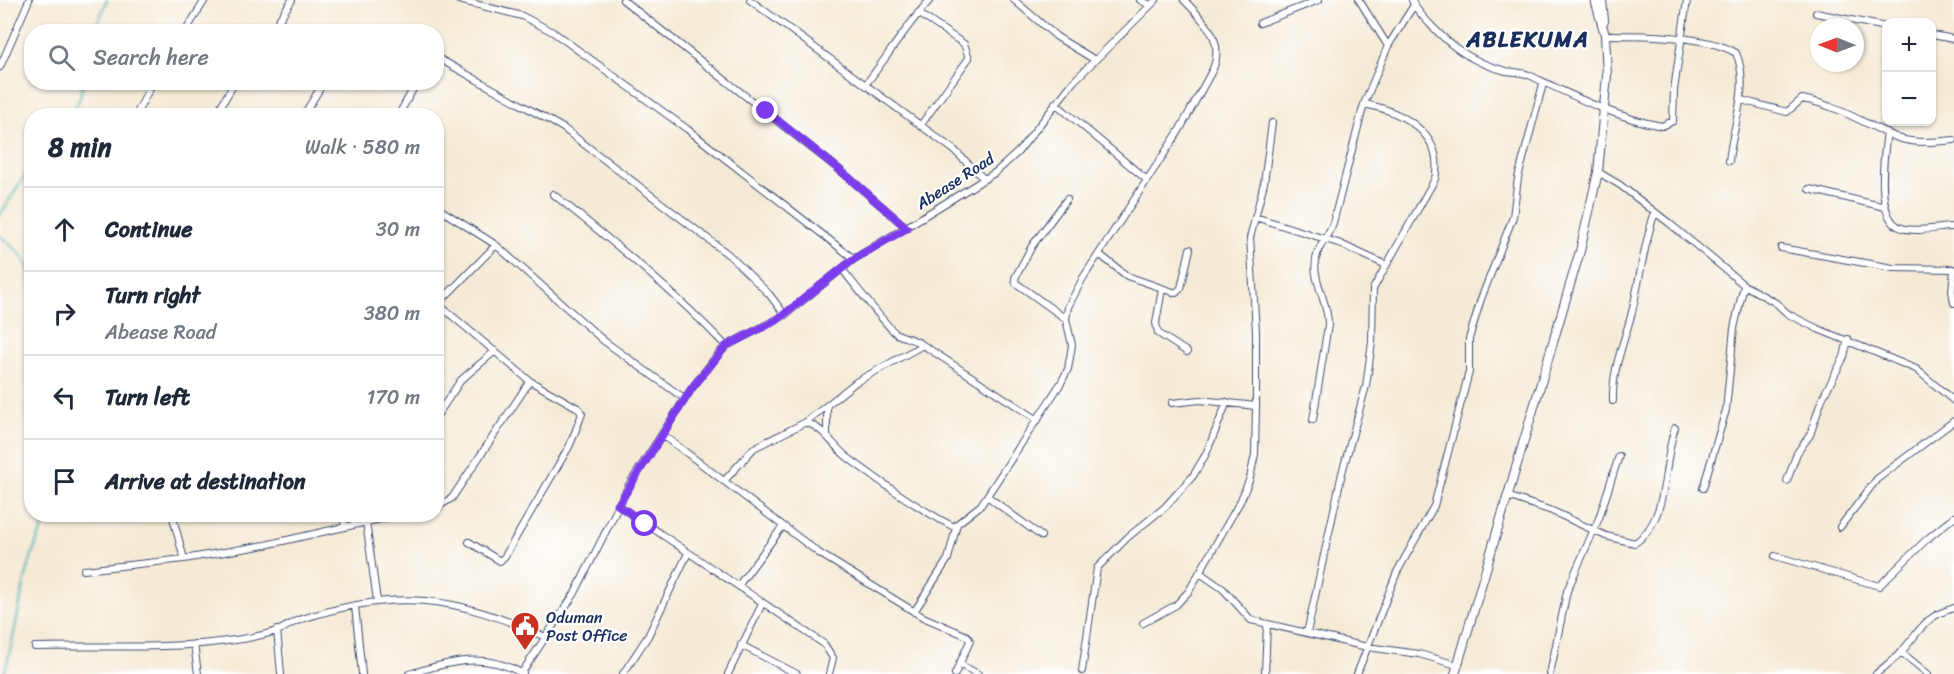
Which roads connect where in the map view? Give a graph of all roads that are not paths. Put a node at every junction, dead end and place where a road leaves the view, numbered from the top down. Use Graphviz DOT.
graph roads {
  1 [pos="29,0"];
  2 [pos="205,0"];
  3 [pos="292,0"];
  4 [pos="459,0"];
  5 [pos="623,0"];
  6 [pos="750,0"];
  7 [pos="930,0"];
  8 [pos="1014,0"];
  9 [pos="1140,0"];
  10 [pos="1156,0"];
  11 [pos="1184,0"];
  12 [pos="1318,0"];
  13 [pos="1359,0"];
  14 [pos="1595,0"];
  15 [pos="1602,0"];
  16 [pos="1687,0"];
  17 [pos="1413,2"];
  18 [pos="1150,5"];
  19 [pos="918,13"];
  20 [pos="1816,13"];
  21 [pos="1260,23"];
  22 [pos="190,24"];
  23 [pos="276,24"];
  24 [pos="1882,26"];
  25 [pos="1604,31"];
  26 [pos="1936,36"];
  27 [pos="1954,39"];
  28 [pos="1682,40"];
  29 [pos="1388,46"];
  30 [pos="1095,60"];
  31 [pos="444,61"];
  32 [pos="0,67"];
  33 [pos="866,84"];
  34 [pos="1543,84"];
  35 [pos="149,90"];
  36 [pos="231,90"];
  37 [pos="319,90"];
  38 [pos="413,90"];
  39 [pos="1741,100"];
  40 [pos="1055,104"];
  41 [pos="1364,104"];
  42 [pos="140,108"];
  43 [pos="220,108"];
  44 [pos="308,108"];
  45 [pos="402,108"];
  46 [pos="1606,110"];
  47 [pos="1272,123"];
  48 [pos="920,126"];
  49 [pos="1887,132"];
  50 [pos="1954,140"];
  51 [pos="1729,161"];
  52 [pos="1598,172"];
  53 [pos="984,179"];
  54 [pos="1147,180"];
  55 [pos="1809,189"];
  56 [pos="553,194"];
  57 [pos="1067,199"];
  58 [pos="1885,207"];
  59 [pos="444,212"];
  60 [pos="1655,212"];
  61 [pos="1255,217"];
  62 [pos="1954,227"];
  63 [pos="907,228"];
  64 [pos="1327,240"];
  65 [pos="496,245"];
  66 [pos="1781,248"];
  67 [pos="1190,249"];
  68 [pos="1099,254"];
  69 [pos="854,259"];
  70 [pos="1384,264"];
  71 [pos="842,269"];
  72 [pos="1954,270"];
  73 [pos="1744,285"];
  74 [pos="1162,289"];
  75 [pos="444,298"];
  76 [pos="1954,303"];
  77 [pos="444,311"];
  78 [pos="785,315"];
  79 [pos="1066,319"];
  80 [pos="1848,339"];
  81 [pos="923,345"];
  82 [pos="726,346"];
  83 [pos="495,351"];
  84 [pos="1187,352"];
  85 [pos="530,381"];
  86 [pos="685,399"];
  87 [pos="1954,400"];
  88 [pos="1613,401"];
  89 [pos="1227,402"];
  90 [pos="1172,403"];
  91 [pos="444,405"];
  92 [pos="1256,406"];
  93 [pos="827,407"];
  94 [pos="1038,420"];
  95 [pos="1313,420"];
  96 [pos="1954,421"];
  97 [pos="806,422"];
  98 [pos="1675,428"];
  99 [pos="663,435"];
  100 [pos="826,435"];
  101 [pos="1619,456"];
  102 [pos="725,480"];
  103 [pos="1787,481"];
  104 [pos="1703,488"];
  105 [pos="1507,495"];
  106 [pos="987,496"];
  107 [pos="444,503"];
  108 [pos="618,505"];
  109 [pos="1954,517"];
  110 [pos="174,522"];
  111 [pos="344,522"];
  112 [pos="366,522"];
  113 [pos="783,526"];
  114 [pos="345,527"];
  115 [pos="1840,527"];
  116 [pos="956,528"];
  117 [pos="1593,528"];
  118 [pos="1041,536"];
  119 [pos="469,542"];
  120 [pos="688,553"];
  121 [pos="1775,556"];
  122 [pos="183,559"];
  123 [pos="84,570"];
  124 [pos="1200,573"];
  125 [pos="738,586"];
  126 [pos="377,601"];
  127 [pos="762,604"];
  128 [pos="355,606"];
  129 [pos="1954,608"];
  130 [pos="914,612"];
  131 [pos="1143,623"];
  132 [pos="1267,624"];
  133 [pos="278,630"];
  134 [pos="1307,633"];
  135 [pos="545,637"];
  136 [pos="194,644"];
  137 [pos="741,645"];
  138 [pos="35,647"];
  139 [pos="1367,647"];
  140 [pos="1901,652"];
  141 [pos="959,664"];
  142 [pos="1457,665"];
  143 [pos="1082,671"];
  144 [pos="198,674"];
  145 [pos="281,674"];
  146 [pos="362,674"];
  147 [pos="409,674"];
  148 [pos="522,674"];
  149 [pos="623,674"];
  150 [pos="728,674"];
  151 [pos="797,674"];
  152 [pos="829,674"];
  153 [pos="955,674"];
  154 [pos="978,674"];
  155 [pos="1265,674"];
  156 [pos="1357,674"];
  157 [pos="1455,674"];
  158 [pos="1551,674"];
  159 [pos="1876,674"];
  160 [pos="1928,674"];
  1 -- 32 [label="street"];
  2 -- 22 [label="street"];
  3 -- 23 [label="street"];
  4 -- 69 [label="street"];
  5 -- 63 [label="street"];
  6 -- 33 [label="street"];
  7 -- 19 [label="street"];
  8 -- 30 [label="street"];
  9 -- 18 [label="street"];
  10 -- 18 [label="street, Abease Road"];
  11 -- 54 [label="street"];
  12 -- 21 [label="street"];
  13 -- 29 [label="street"];
  14 -- 25 [label="street"];
  15 -- 25 [label="street"];
  16 -- 28 [label="street"];
  17 -- 29 [label="street"];
  17 -- 34 [label="street"];
  18 -- 30 [label="street, Abease Road"];
  19 -- 33 [label="street"];
  19 -- 48 [label="street"];
  20 -- 24 [label="street"];
  25 -- 28 [label="street"];
  25 -- 46 [label="street"];
  26 -- 27 [label="street"];
  28 -- 39 [label="street"];
  28 -- 46 [label="street"];
  29 -- 41 [label="street"];
  30 -- 40 [label="street, Abease Road"];
  31 -- 78 [label="street"];
  33 -- 48 [label="street"];
  34 -- 46 [label="street"];
  34 -- 139 [label="street"];
  35 -- 42 [label="street"];
  36 -- 43 [label="street"];
  37 -- 44 [label="street"];
  38 -- 45 [label="street"];
  39 -- 49 [label="street"];
  39 -- 51 [label="street"];
  40 -- 53 [label="street, Abease Road"];
  40 -- 54 [label="street"];
  41 -- 64 [label="street"];
  41 -- 70 [label="street"];
  46 -- 52 [label="street"];
  47 -- 61 [label="street"];
  48 -- 53 [label="street"];
  49 -- 50 [label="street"];
  49 -- 58 [label="street"];
  52 -- 60 [label="street"];
  52 -- 105 [label="street"];
  53 -- 63 [label="street, Abease Road"];
  54 -- 68 [label="street"];
  55 -- 58 [label="street"];
  56 -- 82 [label="street"];
  57 -- 79 [label="street"];
  58 -- 62 [label="street"];
  59 -- 65 [label="street"];
  60 -- 73 [label="street"];
  60 -- 88 [label="street"];
  61 -- 64 [label="street"];
  61 -- 92 [label="street"];
  63 -- 69 [label="street, Abease Road"];
  64 -- 70 [label="street"];
  64 -- 95 [label="street"];
  65 -- 75 [label="street"];
  65 -- 86 [label="street"];
  66 -- 72 [label="street"];
  67 -- 74 [label="street"];
  68 -- 74 [label="street"];
  68 -- 79 [label="street"];
  69 -- 71 [label="street, Abease Road"];
  70 -- 134 [label="street"];
  71 -- 78 [label="street, Abease Road"];
  71 -- 81 [label="street"];
  72 -- 76 [label="street"];
  73 -- 80 [label="street"];
  73 -- 104 [label="street"];
  74 -- 84 [label="street"];
  77 -- 83 [label="street"];
  78 -- 82 [label="street, Abease Road"];
  79 -- 94 [label="street"];
  80 -- 87 [label="street"];
  80 -- 103 [label="street"];
  81 -- 93 [label="street"];
  81 -- 94 [label="street"];
  82 -- 86 [label="street, Abease Road"];
  83 -- 85 [label="street"];
  83 -- 91 [label="street"];
  85 -- 107 [label="street"];
  85 -- 119 [label="street"];
  86 -- 99 [label="street, Abease Road"];
  89 -- 90 [label="street"];
  89 -- 92 [label="street"];
  89 -- 143 [label="street"];
  92 -- 124 [label="street"];
  93 -- 97 [label="street"];
  93 -- 100 [label="street"];
  94 -- 106 [label="street"];
  96 -- 115 [label="street"];
  97 -- 100 [label="street"];
  97 -- 102 [label="street"];
  98 -- 117 [label="street"];
  99 -- 102 [label="street"];
  99 -- 108 [label="street, Abease Road"];
  100 -- 116 [label="street"];
  101 -- 117 [label="street"];
  102 -- 113 [label="street"];
  105 -- 117 [label="street"];
  105 -- 142 [label="street"];
  106 -- 116 [label="street"];
  106 -- 118 [label="street"];
  108 -- 120 [label="street"];
  108 -- 135 [label="street, Abease Road"];
  109 -- 121 [label="street"];
  110 -- 122 [label="street"];
  111 -- 114 [label="street"];
  112 -- 114 [label="street"];
  112 -- 126 [label="street"];
  113 -- 125 [label="street"];
  113 -- 130 [label="street"];
  114 -- 122 [label="street"];
  116 -- 130 [label="street"];
  117 -- 158 [label="street"];
  120 -- 125 [label="street"];
  120 -- 149 [label="street"];
  122 -- 123 [label="street"];
  124 -- 131 [label="street"];
  124 -- 132 [label="street"];
  125 -- 127 [label="street"];
  126 -- 128 [label="street"];
  126 -- 135 [label="street"];
  127 -- 137 [label="street"];
  127 -- 152 [label="street"];
  128 -- 133 [label="street"];
  128 -- 146 [label="street"];
  129 -- 140 [label="street"];
  130 -- 141 [label="street"];
  132 -- 134 [label="street"];
  132 -- 155 [label="street"];
  133 -- 136 [label="street"];
  133 -- 145 [label="street"];
  134 -- 139 [label="street"];
  135 -- 148 [label="street, Abease Road"];
  136 -- 138 [label="street"];
  136 -- 144 [label="street"];
  137 -- 150 [label="street"];
  137 -- 151 [label="street"];
  139 -- 142 [label="street"];
  139 -- 156 [label="street"];
  140 -- 159 [label="street"];
  140 -- 160 [label="street"];
  141 -- 153 [label="street"];
  141 -- 154 [label="street"];
  142 -- 157 [label="street"];
  147 -- 148 [label="street"];
}
